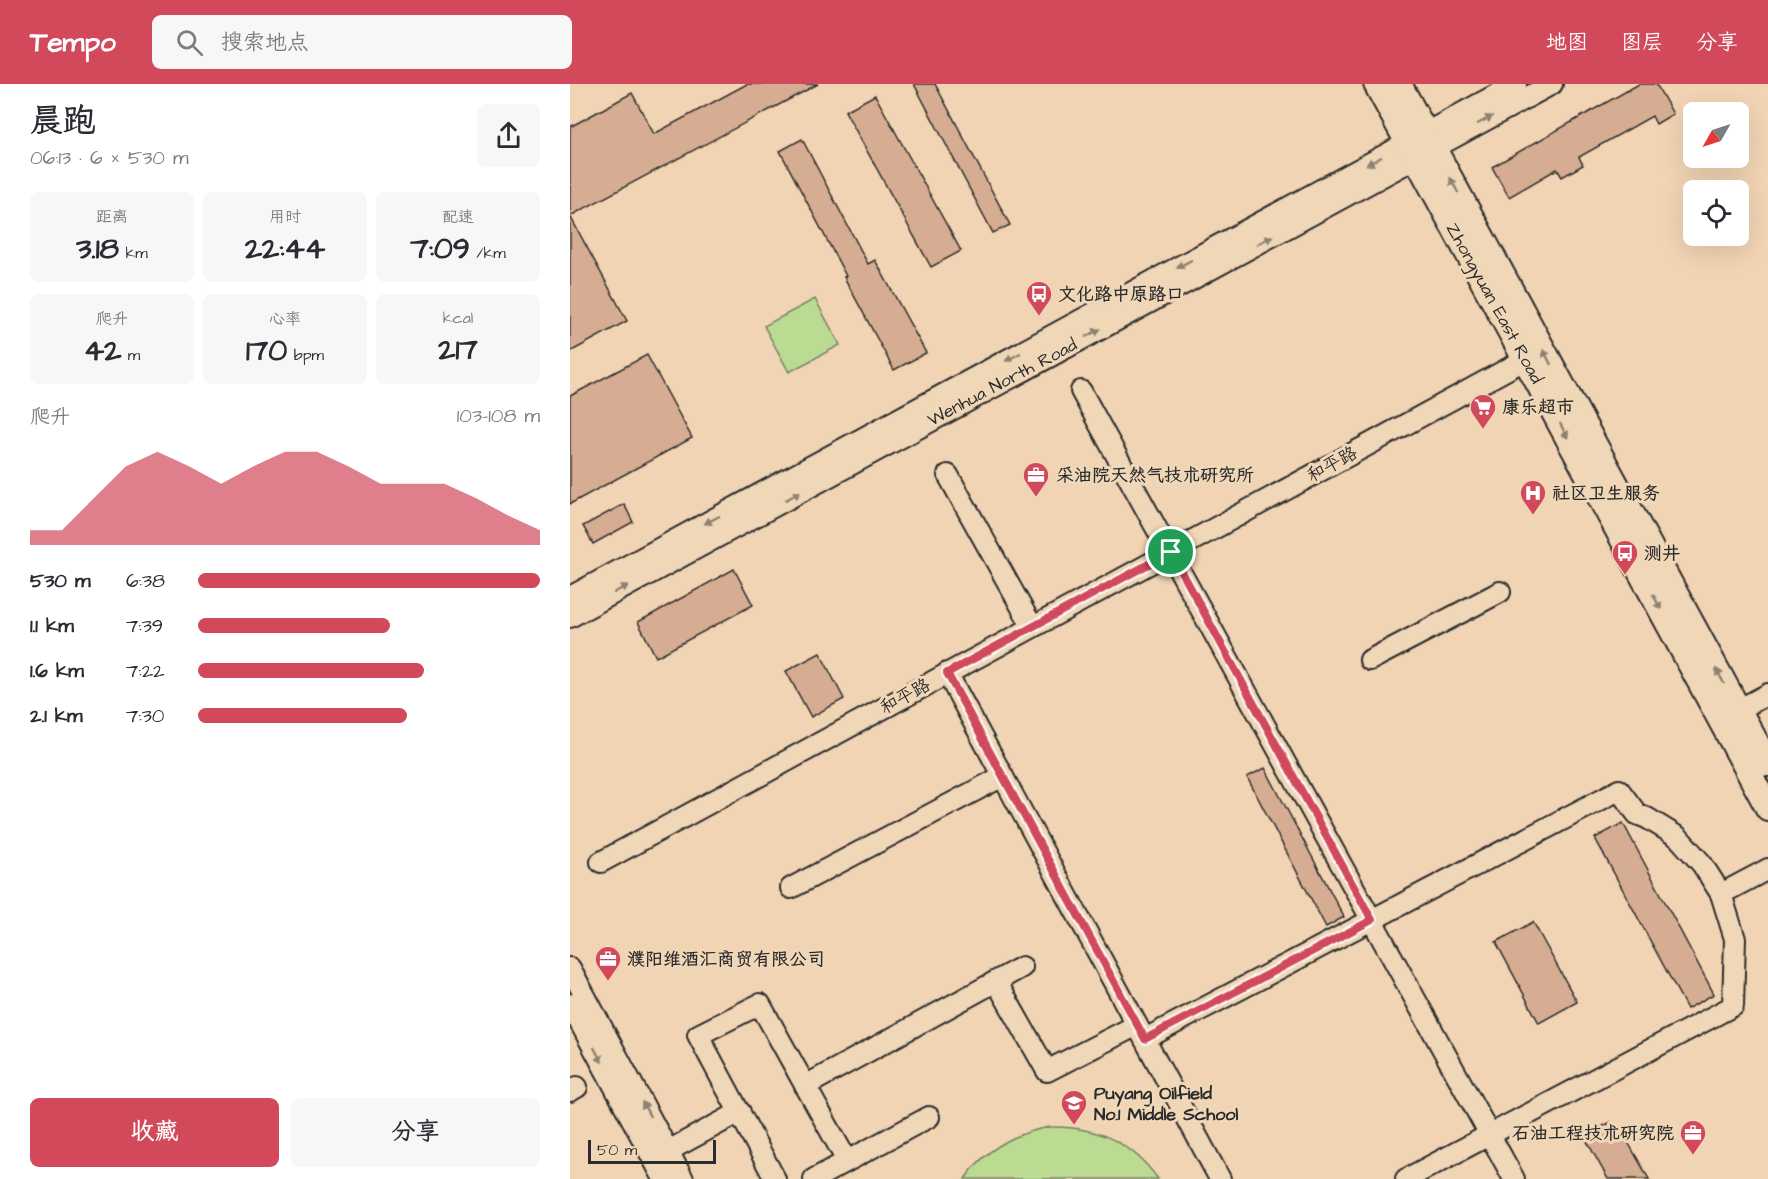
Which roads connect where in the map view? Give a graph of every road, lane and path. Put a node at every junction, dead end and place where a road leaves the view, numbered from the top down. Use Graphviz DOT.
graph roads {
  1 [pos="1376,84"];
  2 [pos="1399,84"];
  3 [pos="1516,84"];
  4 [pos="1552,84"];
  5 [pos="1421,145"];
  6 [pos="1526,359"];
  7 [pos="1082,391"];
  8 [pos="948,475"];
  9 [pos="1171,552"];
  10 [pos="1500,592"];
  11 [pos="570,597"];
  12 [pos="570,617"];
  13 [pos="1032,627"];
  14 [pos="1370,660"];
  15 [pos="947,673"];
  16 [pos="1768,694"];
  17 [pos="1738,710"];
  18 [pos="1768,764"];
  19 [pos="1003,776"];
  20 [pos="1768,808"];
  21 [pos="601,862"];
  22 [pos="1768,869"];
  23 [pos="791,888"];
  24 [pos="1721,894"];
  25 [pos="1372,920"];
  26 [pos="1022,967"];
  27 [pos="570,968"];
  28 [pos="996,981"];
  29 [pos="570,1004"];
  30 [pos="1141,1032"];
  31 [pos="805,1086"];
  32 [pos="740,1112"];
  33 [pos="929,1117"];
  34 [pos="1490,1135"];
  35 [pos="668,1151"];
  36 [pos="847,1161"];
  37 [pos="664,1179"];
  38 [pos="683,1179"];
  39 [pos="775,1179"];
  40 [pos="814,1179"];
  41 [pos="1220,1179"];
  42 [pos="1406,1179"];
  43 [pos="1514,1179"];
  1 -- 5 [label="main road, Zhongyuan East Road"];
  2 -- 5 [label="main road, Zhongyuan East Road"];
  3 -- 5 [label="street"];
  5 -- 4 [label="street, one-way"];
  5 -- 6 [label="main road, Zhongyuan East Road"];
  5 -- 11 [label="street, Wenhua North Road, one-way"];
  12 -- 5 [label="street, Wenhua North Road, one-way"];
  17 -- 5 [label="main road, Zhongyuan East Road, one-way"];
  6 -- 9 [label="street, 和平路"];
  6 -- 20 [label="main road, Zhongyuan East Road, one-way"];
  7 -- 9 [label="street"];
  8 -- 13 [label="street"];
  9 -- 13 [label="street, 和平路"];
  9 -- 25 [label="street"];
  10 -- 14 [label="street"];
  13 -- 15 [label="street, 和平路"];
  15 -- 19 [label="street"];
  15 -- 21 [label="street, 和平路"];
  16 -- 17 [label="street"];
  17 -- 18 [label="main road, Zhongyuan East Road"];
  19 -- 23 [label="street"];
  19 -- 30 [label="street"];
  22 -- 24 [label="street"];
  24 -- 25 [label="street"];
  24 -- 34 [label="street"];
  25 -- 30 [label="street"];
  25 -- 34 [label="street"];
  26 -- 28 [label="street"];
  35 -- 27 [label="street, one-way"];
  28 -- 30 [label="street"];
  28 -- 31 [label="street"];
  29 -- 37 [label="street, one-way"];
  30 -- 41 [label="street"];
  31 -- 32 [label="street"];
  31 -- 36 [label="street"];
  32 -- 35 [label="street"];
  32 -- 39 [label="street"];
  33 -- 36 [label="street"];
  34 -- 42 [label="street"];
  34 -- 43 [label="street"];
  35 -- 38 [label="street"];
  36 -- 40 [label="street"];
}
